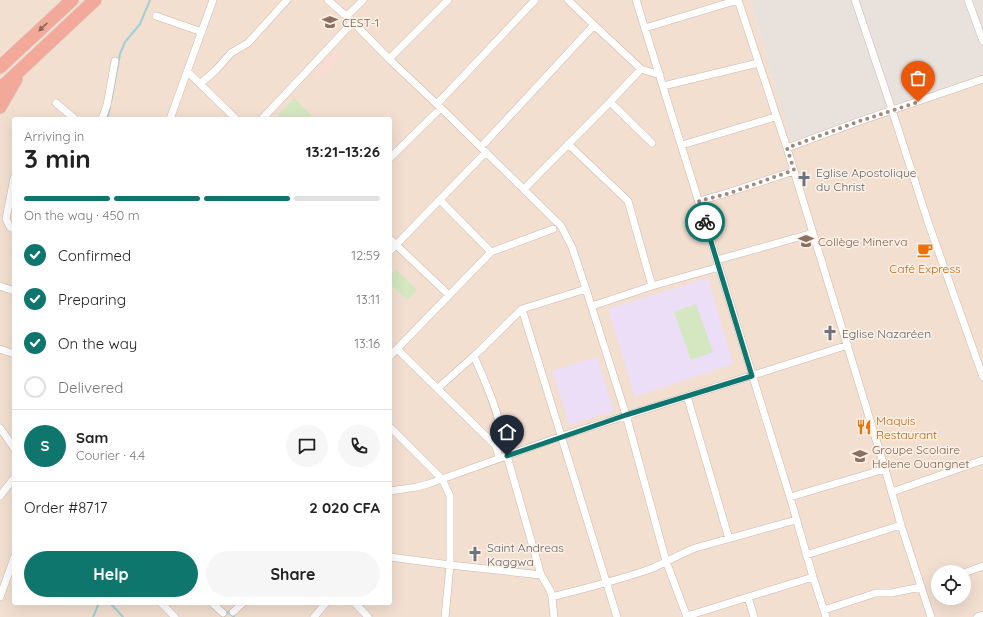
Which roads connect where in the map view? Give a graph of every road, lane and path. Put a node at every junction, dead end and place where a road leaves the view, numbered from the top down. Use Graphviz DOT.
graph roads {
  1 [pos="72,0"];
  2 [pos="95,0"];
  3 [pos="213,0"];
  4 [pos="287,0"];
  5 [pos="328,0"];
  6 [pos="363,0"];
  7 [pos="448,0"];
  8 [pos="536,0"];
  9 [pos="568,0"];
  10 [pos="636,0"];
  11 [pos="738,0"];
  12 [pos="855,0"];
  13 [pos="968,0"];
  14 [pos="156,16"];
  15 [pos="347,16"];
  16 [pos="353,22"];
  17 [pos="594,26"];
  18 [pos="645,28"];
  19 [pos="202,32"];
  20 [pos="983,41"];
  21 [pos="389,59"];
  22 [pos="115,61"];
  23 [pos="758,63"];
  24 [pos="25,64"];
  25 [pos="0,67"];
  26 [pos="641,69"];
  27 [pos="187,71"];
  28 [pos="660,75"];
  29 [pos="983,79"];
  30 [pos="200,84"];
  31 [pos="663,86"];
  32 [pos="0,89"];
  33 [pos="610,102"];
  34 [pos="56,103"];
  35 [pos="439,106"];
  36 [pos="0,107"];
  37 [pos="892,110"];
  38 [pos="73,117"];
  39 [pos="103,117"];
  40 [pos="171,117"];
  41 [pos="234,117"];
  42 [pos="265,117"];
  43 [pos="775,117"];
  44 [pos="652,143"];
  45 [pos="568,144"];
  46 [pos="682,145"];
  47 [pos="787,148"];
  48 [pos="483,149"];
  49 [pos="392,156"];
  50 [pos="794,170"];
  51 [pos="12,188"];
  52 [pos="524,189"];
  53 [pos="440,200"];
  54 [pos="699,201"];
  55 [pos="12,228"];
  56 [pos="553,229"];
  57 [pos="813,233"];
  58 [pos="392,241"];
  59 [pos="396,244"];
  60 [pos="392,249"];
  61 [pos="491,252"];
  62 [pos="718,263"];
  63 [pos="0,286"];
  64 [pos="652,286"];
  65 [pos="586,289"];
  66 [pos="12,290"];
  67 [pos="449,295"];
  68 [pos="592,306"];
  69 [pos="522,309"];
  70 [pos="848,345"];
  71 [pos="0,349"];
  72 [pos="397,349"];
  73 [pos="12,353"];
  74 [pos="392,354"];
  75 [pos="474,356"];
  76 [pos="752,376"];
  77 [pos="983,377"];
  78 [pos="438,388"];
  79 [pos="687,396"];
  80 [pos="626,415"];
  81 [pos="0,428"];
  82 [pos="392,429"];
  83 [pos="562,436"];
  84 [pos="12,445"];
  85 [pos="496,446"];
  86 [pos="507,456"];
  87 [pos="499,458"];
  88 [pos="983,460"];
  89 [pos="885,469"];
  90 [pos="442,479"];
  91 [pos="12,481"];
  92 [pos="392,491"];
  93 [pos="892,492"];
  94 [pos="0,496"];
  95 [pos="790,496"];
  96 [pos="796,520"];
  97 [pos="901,525"];
  98 [pos="728,539"];
  99 [pos="806,555"];
  100 [pos="392,557"];
  101 [pos="666,561"];
  102 [pos="12,564"];
  103 [pos="450,565"];
  104 [pos="983,566"];
  105 [pos="971,570"];
  106 [pos="541,575"];
  107 [pos="813,577"];
  108 [pos="607,582"];
  109 [pos="921,587"];
  110 [pos="0,597"];
  111 [pos="552,597"];
  112 [pos="748,597"];
  113 [pos="163,605"];
  114 [pos="214,605"];
  115 [pos="241,605"];
  116 [pos="324,605"];
  117 [pos="357,605"];
  118 [pos="233,612"];
  119 [pos="223,613"];
  120 [pos="825,613"];
  121 [pos="983,615"];
  122 [pos="175,617"];
  123 [pos="314,617"];
  124 [pos="368,617"];
  125 [pos="445,617"];
  126 [pos="554,617"];
  127 [pos="617,617"];
  128 [pos="687,617"];
  129 [pos="754,617"];
  130 [pos="931,617"];
  131 [pos="976,617"];
  1 -- 25 [label="highway, one-way"];
  2 -- 24 [label="highway"];
  3 -- 19 [label="street"];
  4 -- 30 [label="street"];
  5 -- 15 [label="street"];
  6 -- 15 [label="street"];
  7 -- 21 [label="street"];
  8 -- 35 [label="street"];
  9 -- 17 [label="street"];
  10 -- 18 [label="street"];
  11 -- 18 [label="street"];
  11 -- 23 [label="street"];
  12 -- 37 [label="street"];
  13 -- 20 [label="street"];
  14 -- 19 [label="street"];
  15 -- 16 [label="street"];
  16 -- 21 [label="street"];
  16 -- 42 [label="street"];
  17 -- 26 [label="street"];
  17 -- 48 [label="street"];
  18 -- 28 [label="street"];
  19 -- 27 [label="street"];
  21 -- 35 [label="street"];
  22 -- 39 [label="street"];
  23 -- 31 [label="street"];
  23 -- 43 [label="street"];
  24 -- 32 [label="highway"];
  24 -- 36 [label="highway"];
  26 -- 28 [label="street"];
  26 -- 33 [label="street"];
  27 -- 30 [label="street"];
  27 -- 40 [label="street"];
  28 -- 31 [label="street"];
  29 -- 37 [label="street"];
  30 -- 41 [label="street"];
  31 -- 46 [label="street"];
  33 -- 44 [label="street"];
  33 -- 45 [label="street"];
  34 -- 38 [label="street"];
  35 -- 48 [label="street"];
  35 -- 49 [label="street"];
  37 -- 47 [label="street"];
  37 -- 77 [label="street"];
  43 -- 46 [label="street"];
  43 -- 47 [label="street"];
  45 -- 52 [label="street"];
  45 -- 64 [label="street"];
  46 -- 54 [label="street"];
  47 -- 50 [label="street"];
  48 -- 52 [label="street"];
  48 -- 53 [label="street"];
  50 -- 54 [label="street"];
  50 -- 57 [label="street"];
  51 -- 55 [label="street"];
  52 -- 65 [label="street"];
  53 -- 59 [label="street"];
  53 -- 61 [label="street"];
  54 -- 62 [label="street"];
  56 -- 61 [label="street"];
  57 -- 62 [label="street"];
  57 -- 70 [label="street"];
  58 -- 59 [label="street"];
  59 -- 60 [label="street"];
  59 -- 67 [label="street"];
  61 -- 67 [label="street"];
  62 -- 64 [label="street"];
  62 -- 76 [label="street"];
  63 -- 66 [label="street"];
  64 -- 68 [label="street"];
  65 -- 68 [label="street"];
  65 -- 69 [label="street"];
  67 -- 72 [label="street"];
  68 -- 80 [label="street"];
  69 -- 75 [label="street"];
  69 -- 83 [label="street"];
  70 -- 76 [label="street"];
  70 -- 89 [label="street"];
  71 -- 73 [label="street"];
  72 -- 74 [label="street"];
  72 -- 78 [label="street"];
  75 -- 78 [label="street"];
  75 -- 85 [label="street"];
  76 -- 79 [label="street"];
  76 -- 95 [label="street"];
  78 -- 85 [label="street"];
  79 -- 80 [label="street"];
  79 -- 98 [label="street"];
  80 -- 83 [label="street"];
  80 -- 101 [label="street"];
  81 -- 84 [label="street"];
  82 -- 90 [label="street"];
  83 -- 86 [label="street"];
  83 -- 108 [label="street"];
  85 -- 87 [label="street"];
  86 -- 87 [label="street"];
  86 -- 106 [label="street"];
  87 -- 90 [label="street"];
  88 -- 93 [label="street"];
  89 -- 93 [label="street"];
  89 -- 95 [label="street"];
  90 -- 92 [label="street"];
  90 -- 103 [label="street"];
  91 -- 94 [label="street"];
  93 -- 97 [label="street"];
  95 -- 96 [label="street"];
  96 -- 98 [label="street"];
  96 -- 99 [label="street"];
  97 -- 99 [label="street"];
  97 -- 109 [label="street"];
  98 -- 101 [label="street"];
  99 -- 107 [label="street"];
  100 -- 103 [label="street"];
  101 -- 108 [label="street"];
  101 -- 128 [label="street"];
  102 -- 110 [label="street"];
  103 -- 106 [label="street"];
  103 -- 125 [label="street"];
  104 -- 105 [label="street"];
  106 -- 111 [label="street"];
  107 -- 112 [label="street"];
  107 -- 120 [label="street"];
  108 -- 111 [label="street"];
  108 -- 127 [label="street"];
  109 -- 120 [label="street"];
  109 -- 130 [label="street"];
  111 -- 126 [label="street"];
  112 -- 128 [label="street"];
  112 -- 129 [label="street"];
  113 -- 122 [label="street"];
  114 -- 119 [label="street"];
  115 -- 118 [label="street"];
  116 -- 123 [label="street"];
  117 -- 124 [label="street"];
  121 -- 131 [label="street"];
}
